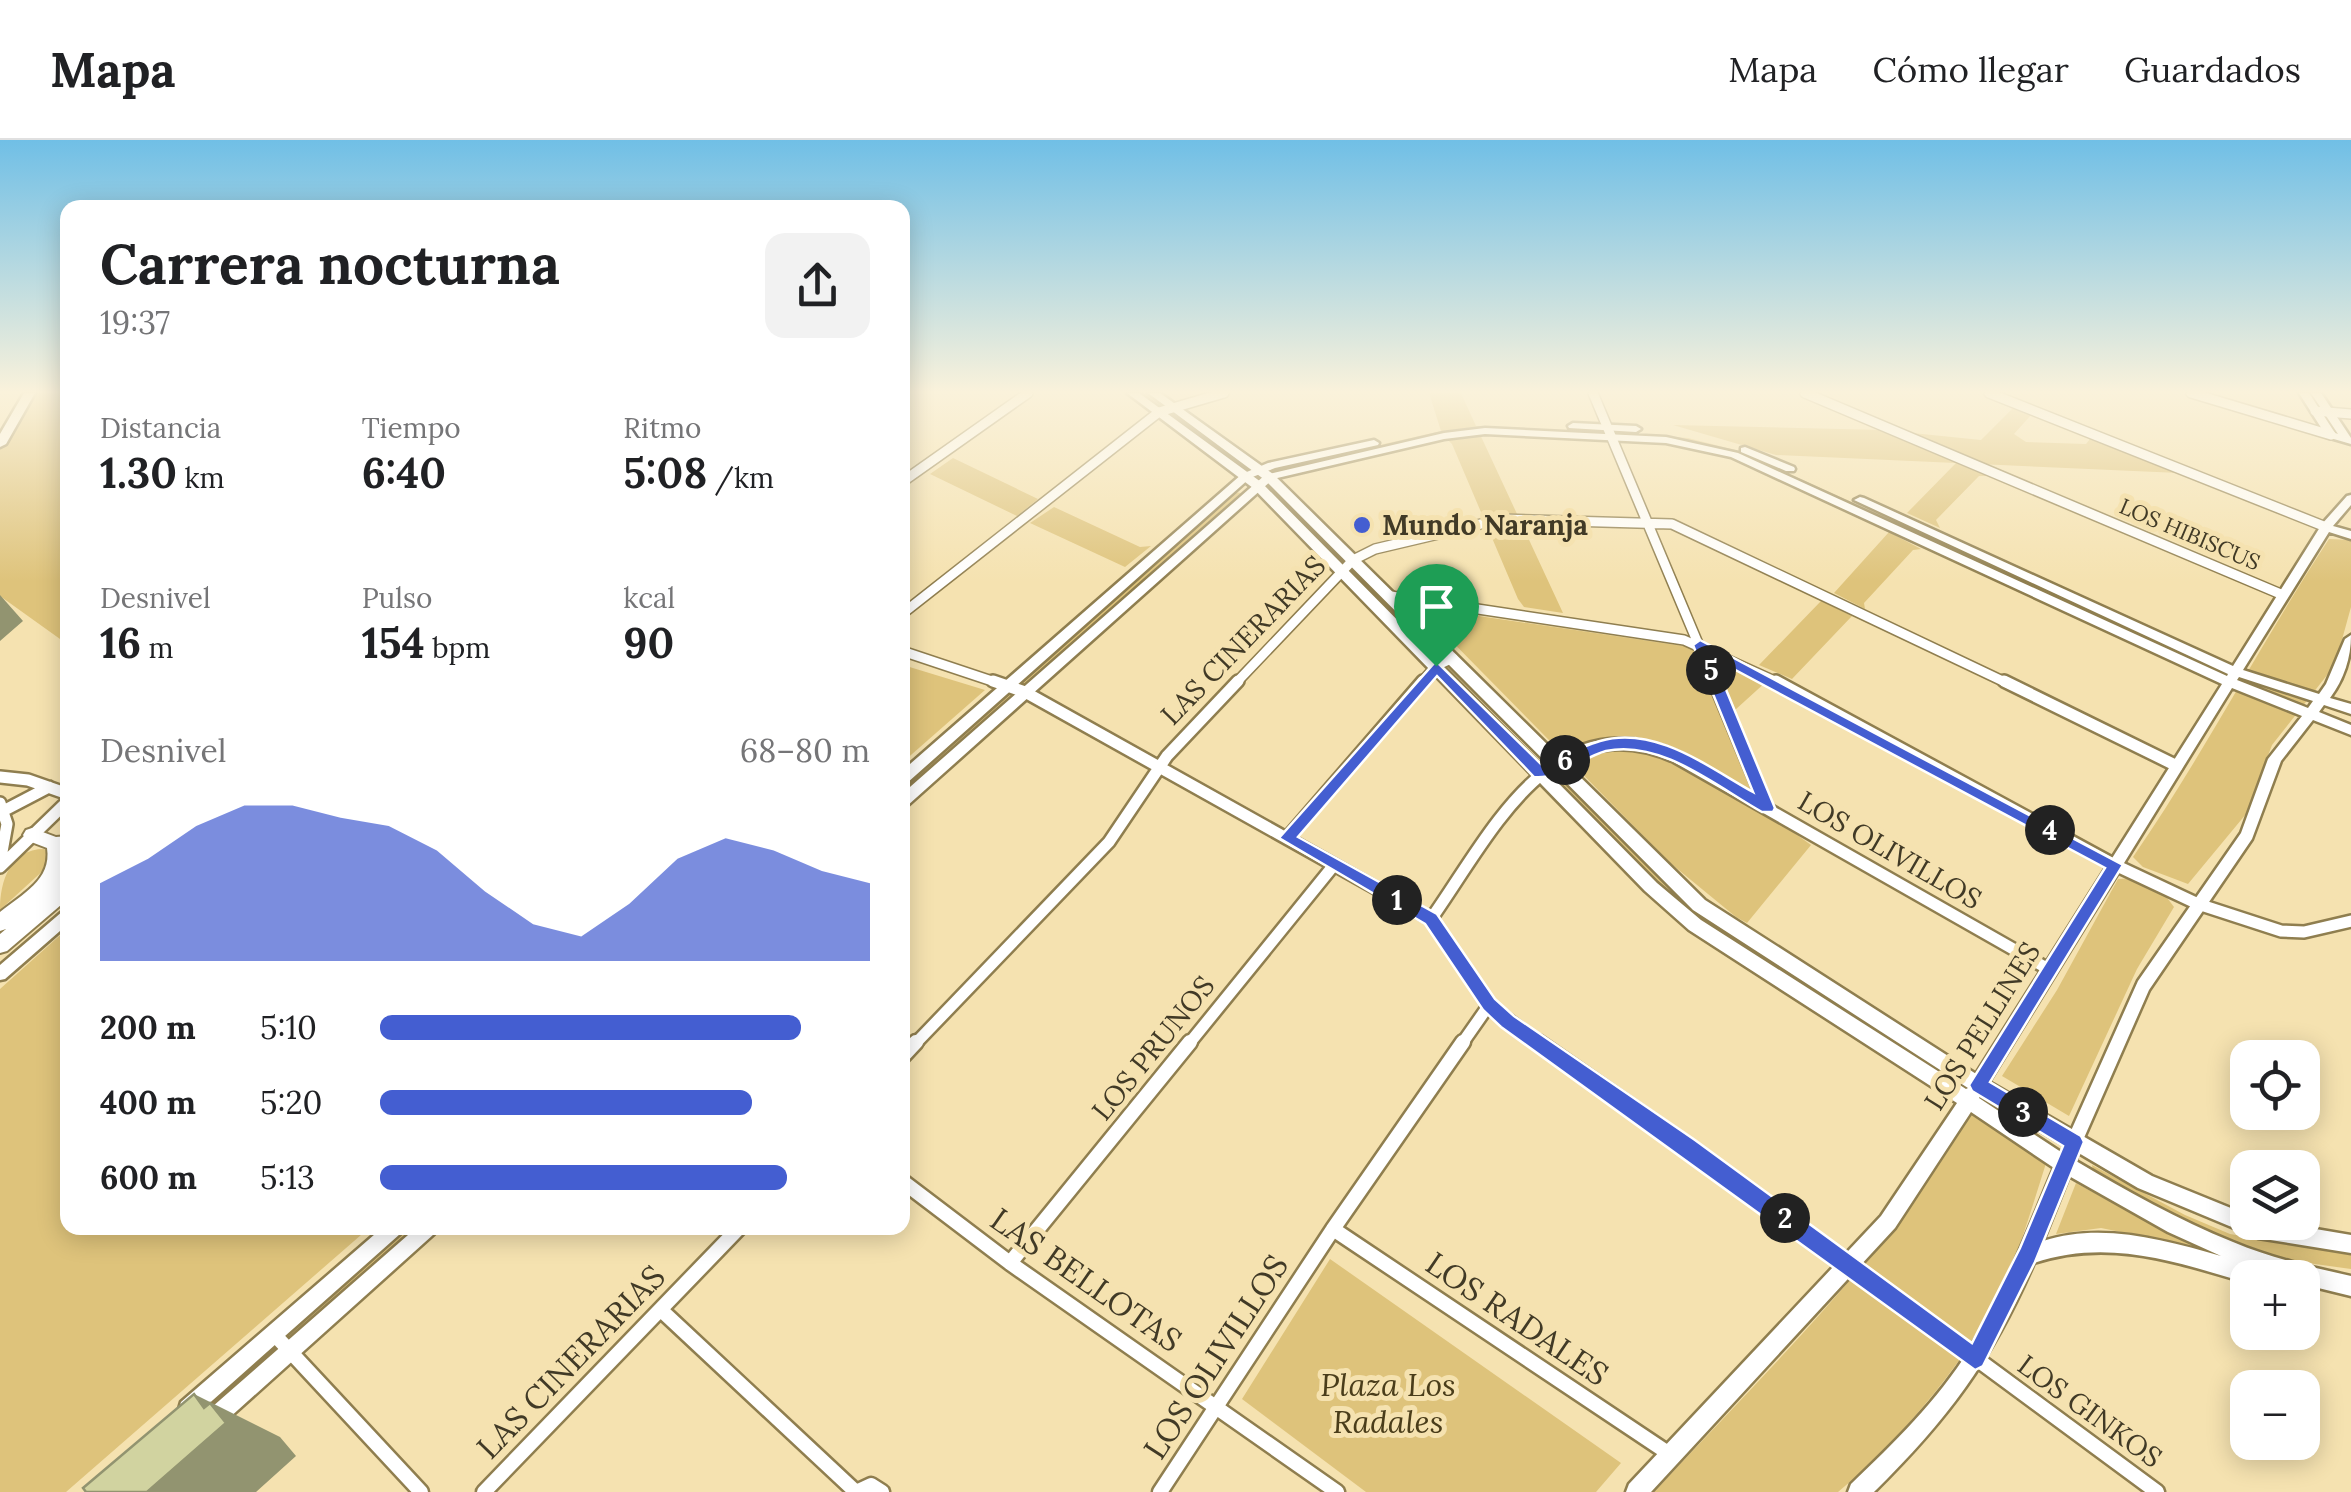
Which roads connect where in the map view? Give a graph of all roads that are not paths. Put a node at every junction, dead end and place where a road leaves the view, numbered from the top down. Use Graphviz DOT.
graph roads {
  1 [pos="939,456"];
  2 [pos="1105,456"];
  3 [pos="1229,456"];
  4 [pos="1356,456"];
  5 [pos="1621,456"];
  6 [pos="1736,456"];
  7 [pos="1954,456"];
  8 [pos="2148,456"];
  9 [pos="910,476"];
  10 [pos="1258,477"];
  11 [pos="2351,498"];
  12 [pos="1648,522"];
  13 [pos="2326,527"];
  14 [pos="2351,534"];
  15 [pos="1348,566"];
  16 [pos="2283,595"];
  17 [pos="1391,596"];
  18 [pos="910,608"];
  19 [pos="2351,639"];
  20 [pos="1700,645"];
  21 [pos="910,654"];
  22 [pos="1452,658"];
  23 [pos="1436,666"];
  24 [pos="2232,677"];
  25 [pos="1008,686"];
  26 [pos="1024,692"];
  27 [pos="2323,698"];
  28 [pos="2351,708"];
  29 [pos="2312,714"];
  30 [pos="2351,730"];
  31 [pos="2177,766"];
  32 [pos="1158,767"];
  33 [pos="1548,768"];
  34 [pos="910,771"];
  35 [pos="0,777"];
  36 [pos="49,787"];
  37 [pos="60,793"];
  38 [pos="910,795"];
  39 [pos="2,806"];
  40 [pos="1767,808"];
  41 [pos="60,809"];
  42 [pos="7,824"];
  43 [pos="32,835"];
  44 [pos="1287,838"];
  45 [pos="60,844"];
  46 [pos="60,850"];
  47 [pos="0,865"];
  48 [pos="1334,865"];
  49 [pos="2115,865"];
  50 [pos="59,885"];
  51 [pos="2198,904"];
  52 [pos="1431,919"];
  53 [pos="60,922"];
  54 [pos="2351,922"];
  55 [pos="0,924"];
  56 [pos="0,945"];
  57 [pos="2050,970"];
  58 [pos="0,974"];
  59 [pos="1489,1005"];
  60 [pos="910,1049"];
  61 [pos="1973,1093"];
  62 [pos="2070,1152"];
  63 [pos="910,1187"];
  64 [pos="1332,1229"];
  65 [pos="386,1235"];
  66 [pos="420,1235"];
  67 [pos="732,1235"];
  68 [pos="2351,1244"];
  69 [pos="2028,1255"];
  70 [pos="2256,1260"];
  71 [pos="1010,1263"];
  72 [pos="1848,1264"];
  73 [pos="2230,1270"];
  74 [pos="2320,1282"];
  75 [pos="2351,1286"];
  76 [pos="660,1310"];
  77 [pos="274,1334"];
  78 [pos="290,1350"];
  79 [pos="1975,1359"];
  80 [pos="1218,1406"];
  81 [pos="168,1426"];
  82 [pos="190,1440"];
  83 [pos="1671,1455"];
  84 [pos="421,1492"];
  85 [pos="484,1492"];
  86 [pos="856,1492"];
  87 [pos="882,1492"];
  88 [pos="1160,1492"];
  89 [pos="1337,1492"];
  90 [pos="1637,1492"];
  91 [pos="1858,1492"];
  92 [pos="2157,1492"];
  1 -- 9 [label="street"];
  2 -- 18 [label="street"];
  3 -- 10 [label="main road"];
  4 -- 10 [label="street"];
  5 -- 12 [label="street"];
  6 -- 24 [label="street"];
  7 -- 16 [label="street, LOS HIBISCUS"];
  8 -- 13 [label="street"];
  10 -- 15 [label="main road"];
  10 -- 25 [label="street"];
  10 -- 26 [label="street"];
  11 -- 13 [label="street, LOS PELLINES"];
  12 -- 15 [label="street, LAS CINERARIAS"];
  12 -- 20 [label="street"];
  12 -- 31 [label="street, LAS CINERARIAS"];
  13 -- 14 [label="street"];
  13 -- 16 [label="street, LOS PELLINES"];
  15 -- 17 [label="main road"];
  15 -- 23 [label="main road"];
  15 -- 32 [label="street, LAS CINERARIAS"];
  16 -- 24 [label="street, LOS PELLINES"];
  17 -- 20 [label="street"];
  17 -- 22 [label="main road"];
  19 -- 27 [label="street"];
  20 -- 40 [label="street"];
  20 -- 49 [label="street"];
  21 -- 25 [label="street, LOS GINKOS"];
  22 -- 23 [label="street"];
  22 -- 33 [label="main road"];
  23 -- 33 [label="main road"];
  23 -- 44 [label="street"];
  24 -- 27 [label="street"];
  24 -- 29 [label="street"];
  24 -- 31 [label="street, LOS PELLINES"];
  25 -- 26 [label="street, LOS GINKOS"];
  25 -- 34 [label="street"];
  26 -- 32 [label="street, LOS GINKOS"];
  26 -- 38 [label="street"];
  27 -- 28 [label="street"];
  27 -- 29 [label="street"];
  29 -- 30 [label="street"];
  29 -- 51 [label="street"];
  31 -- 49 [label="street, LOS PELLINES"];
  32 -- 44 [label="street, LOS GINKOS"];
  32 -- 60 [label="street, LAS CINERARIAS"];
  33 -- 40 [label="street, LOS OLIVILLOS"];
  33 -- 52 [label="street"];
  33 -- 61 [label="main road"];
  35 -- 36 [label="street"];
  36 -- 37 [label="street"];
  36 -- 39 [label="street"];
  39 -- 42 [label="street"];
  40 -- 57 [label="street, LOS OLIVILLOS"];
  41 -- 43 [label="street"];
  42 -- 43 [label="street"];
  42 -- 47 [label="street"];
  43 -- 45 [label="main road"];
  43 -- 47 [label="street"];
  44 -- 48 [label="street, LOS GINKOS"];
  46 -- 50 [label="main road"];
  48 -- 52 [label="street, LOS GINKOS"];
  48 -- 71 [label="street, LOS PRUNOS"];
  49 -- 51 [label="street"];
  49 -- 57 [label="street, LOS PELLINES"];
  50 -- 55 [label="main road"];
  50 -- 56 [label="main road"];
  51 -- 54 [label="street"];
  51 -- 62 [label="street"];
  52 -- 59 [label="street, LOS GINKOS"];
  53 -- 58 [label="street"];
  57 -- 61 [label="street, LOS PELLINES"];
  59 -- 64 [label="street, LOS OLIVILLOS"];
  59 -- 72 [label="street, LOS GINKOS"];
  61 -- 62 [label="main road"];
  61 -- 72 [label="main road, LOS PELLINES"];
  62 -- 68 [label="main road"];
  62 -- 69 [label="main road"];
  62 -- 70 [label="main road"];
  63 -- 71 [label="street, LAS BELLOTAS"];
  64 -- 80 [label="street, LOS OLIVILLOS"];
  64 -- 83 [label="street, LOS RADALES"];
  65 -- 77 [label="street"];
  66 -- 78 [label="street"];
  67 -- 76 [label="street, LAS CINERARIAS"];
  69 -- 73 [label="main road"];
  69 -- 79 [label="main road"];
  71 -- 80 [label="street, LAS BELLOTAS"];
  72 -- 79 [label="street, LOS GINKOS"];
  72 -- 83 [label="main road, LOS PELLINES"];
  74 -- 75 [label="main road"];
  76 -- 85 [label="street, LAS CINERARIAS"];
  76 -- 86 [label="street"];
  77 -- 78 [label="street"];
  77 -- 81 [label="street"];
  78 -- 82 [label="street"];
  78 -- 84 [label="street"];
  79 -- 91 [label="main road"];
  79 -- 92 [label="street, LOS GINKOS"];
  80 -- 88 [label="street, LOS OLIVILLOS"];
  80 -- 89 [label="street, LAS BELLOTAS"];
  83 -- 90 [label="main road, LOS PELLINES"];
  86 -- 87 [label="street"];
}
